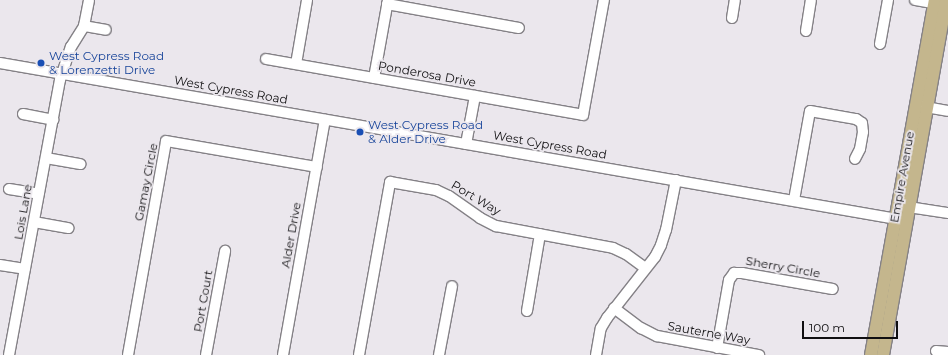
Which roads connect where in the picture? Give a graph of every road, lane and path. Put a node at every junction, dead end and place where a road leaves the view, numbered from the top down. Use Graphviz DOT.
graph roads {
  1 [pos="89,0"];
  2 [pos="307,0"];
  3 [pos="604,0"];
  4 [pos="735,0"];
  5 [pos="811,0"];
  6 [pos="888,0"];
  7 [pos="915,0"];
  8 [pos="387,2"];
  9 [pos="940,2"];
  10 [pos="732,18"];
  11 [pos="84,26"];
  12 [pos="519,28"];
  13 [pos="106,30"];
  14 [pos="806,31"];
  15 [pos="880,44"];
  16 [pos="266,59"];
  17 [pos="0,63"];
  18 [pos="296,64"];
  19 [pos="62,74"];
  20 [pos="374,78"];
  21 [pos="475,96"];
  22 [pos="921,106"];
  23 [pos="948,111"];
  24 [pos="23,114"];
  25 [pos="53,120"];
  26 [pos="325,120"];
  27 [pos="466,144"];
  28 [pos="46,158"];
  29 [pos="855,160"];
  30 [pos="80,164"];
  31 [pos="317,167"];
  32 [pos="676,180"];
  33 [pos="10,189"];
  34 [pos="39,194"];
  35 [pos="794,200"];
  36 [pos="903,206"];
  37 [pos="948,213"];
  38 [pos="901,219"];
  39 [pos="34,222"];
  40 [pos="68,228"];
  41 [pos="540,234"];
  42 [pos="225,251"];
  43 [pos="0,265"];
  44 [pos="645,268"];
  45 [pos="25,269"];
  46 [pos="452,286"];
  47 [pos="833,289"];
  48 [pos="614,308"];
  49 [pos="527,311"];
  50 [pos="717,348"];
  51 [pos="936,351"];
  52 [pos="948,352"];
  53 [pos="9,355"];
  54 [pos="128,355"];
  55 [pos="206,355"];
  56 [pos="283,355"];
  57 [pos="359,355"];
  58 [pos="439,355"];
  59 [pos="596,355"];
  60 [pos="759,355"];
  61 [pos="871,355"];
  62 [pos="882,355"];
  1 -- 11 [label="street, Lois Lane"];
  2 -- 18 [label="street"];
  3 -- 21 [label="street, Ponderosa Drive"];
  4 -- 10 [label="street"];
  5 -- 14 [label="street"];
  6 -- 15 [label="street"];
  7 -- 9 [label="street"];
  8 -- 12 [label="street"];
  8 -- 20 [label="street"];
  9 -- 22 [label="main road, Empire Avenue"];
  11 -- 13 [label="street"];
  11 -- 19 [label="street, Lois Lane"];
  16 -- 18 [label="street, Ponderosa Drive"];
  17 -- 19 [label="street, West Cypress Road"];
  18 -- 20 [label="street, Ponderosa Drive"];
  19 -- 25 [label="street, Lois Lane"];
  19 -- 26 [label="street, West Cypress Road"];
  20 -- 21 [label="street, Ponderosa Drive"];
  21 -- 27 [label="street"];
  22 -- 23 [label="street"];
  22 -- 36 [label="main road, Empire Avenue"];
  24 -- 25 [label="street"];
  25 -- 28 [label="street, Lois Lane"];
  26 -- 27 [label="street, West Cypress Road"];
  26 -- 31 [label="street, Alder Drive"];
  27 -- 32 [label="street, West Cypress Road"];
  28 -- 30 [label="street"];
  28 -- 34 [label="street, Lois Lane"];
  29 -- 35 [label="street"];
  31 -- 54 [label="street, Gamay Circle"];
  31 -- 56 [label="street, Alder Drive"];
  32 -- 35 [label="street, West Cypress Road"];
  32 -- 44 [label="street"];
  33 -- 34 [label="street"];
  34 -- 39 [label="street, Lois Lane"];
  35 -- 38 [label="street, West Cypress Road"];
  36 -- 37 [label="street"];
  36 -- 38 [label="main road, Empire Avenue"];
  38 -- 61 [label="main road, Empire Avenue"];
  38 -- 62 [label="main road, Empire Avenue"];
  39 -- 40 [label="street"];
  39 -- 45 [label="street, Lois Lane"];
  41 -- 44 [label="street, Port Way"];
  41 -- 49 [label="street"];
  41 -- 57 [label="street, Port Way"];
  42 -- 55 [label="street, Port Court"];
  43 -- 45 [label="street"];
  44 -- 48 [label="street"];
  45 -- 53 [label="street, Lois Lane"];
  46 -- 58 [label="street"];
  47 -- 50 [label="street, Sherry Circle"];
  48 -- 50 [label="street, Sauterne Way"];
  48 -- 59 [label="street"];
  50 -- 60 [label="street, Sauterne Way"];
  51 -- 52 [label="street"];
}
